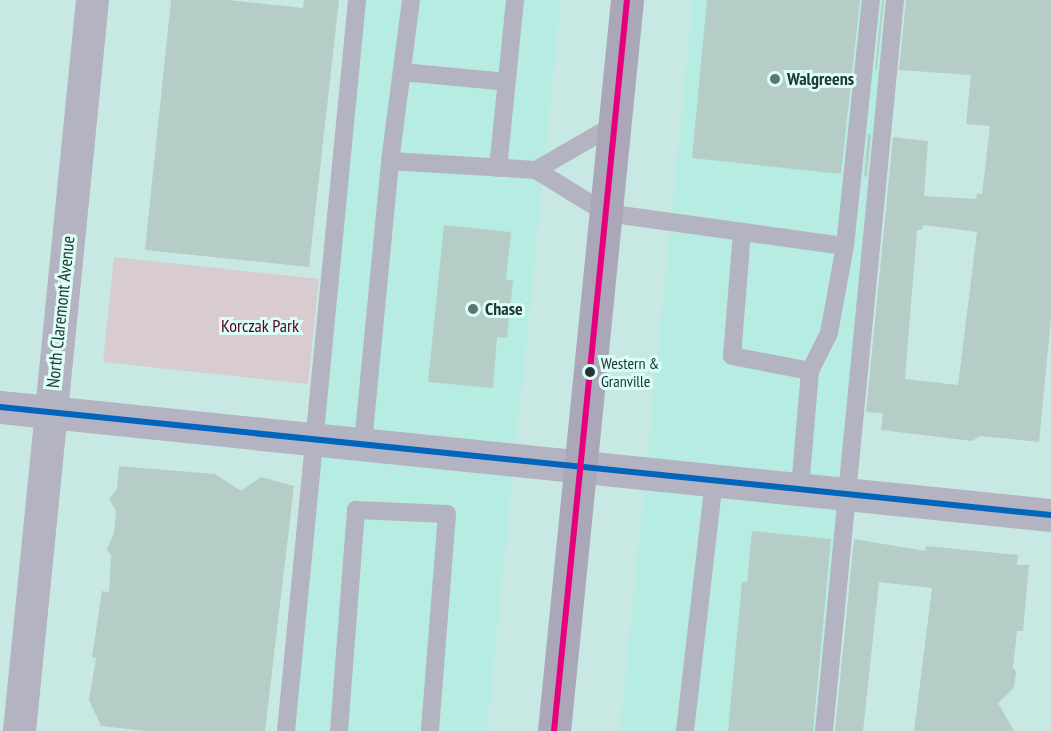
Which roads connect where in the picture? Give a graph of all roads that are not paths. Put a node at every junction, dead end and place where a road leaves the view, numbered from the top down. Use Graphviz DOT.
graph roads {
  1 [pos="92,0"];
  2 [pos="357,0"];
  3 [pos="411,0"];
  4 [pos="515,0"];
  5 [pos="627,0"];
  6 [pos="871,0"];
  7 [pos="895,0"];
  8 [pos="402,72"];
  9 [pos="507,82"];
  10 [pos="614,125"];
  11 [pos="390,161"];
  12 [pos="498,168"];
  13 [pos="536,170"];
  14 [pos="606,213"];
  15 [pos="742,232"];
  16 [pos="845,246"];
  17 [pos="810,371"];
  18 [pos="0,407"];
  19 [pos="51,412"];
  20 [pos="315,438"];
  21 [pos="363,443"];
  22 [pos="580,465"];
  23 [pos="714,479"];
  24 [pos="800,488"];
  25 [pos="848,493"];
  26 [pos="1051,514"];
  27 [pos="19,731"];
  28 [pos="286,731"];
  29 [pos="339,731"];
  30 [pos="430,731"];
  31 [pos="554,731"];
  32 [pos="685,731"];
  33 [pos="824,731"];
  1 -- 19 [label="street, North Claremont Avenue"];
  2 -- 20 [label="lane"];
  3 -- 8 [label="lane"];
  4 -- 9 [label="lane"];
  5 -- 10 [label="main road"];
  6 -- 16 [label="lane"];
  7 -- 25 [label="lane"];
  8 -- 9 [label="lane"];
  8 -- 11 [label="lane"];
  9 -- 12 [label="lane"];
  10 -- 13 [label="lane"];
  10 -- 14 [label="main road"];
  11 -- 12 [label="lane"];
  11 -- 21 [label="lane"];
  12 -- 13 [label="lane"];
  13 -- 14 [label="lane"];
  14 -- 15 [label="lane"];
  14 -- 22 [label="main road"];
  15 -- 16 [label="lane"];
  15 -- 17 [label="lane"];
  16 -- 17 [label="lane"];
  17 -- 24 [label="lane"];
  18 -- 19 [label="street"];
  19 -- 20 [label="street"];
  19 -- 27 [label="street, North Claremont Avenue"];
  20 -- 21 [label="street"];
  20 -- 28 [label="lane"];
  21 -- 22 [label="street"];
  22 -- 23 [label="street"];
  22 -- 31 [label="main road"];
  23 -- 24 [label="street"];
  23 -- 32 [label="lane"];
  24 -- 25 [label="street"];
  25 -- 26 [label="street"];
  25 -- 33 [label="lane"];
  29 -- 30 [label="lane"];
}
